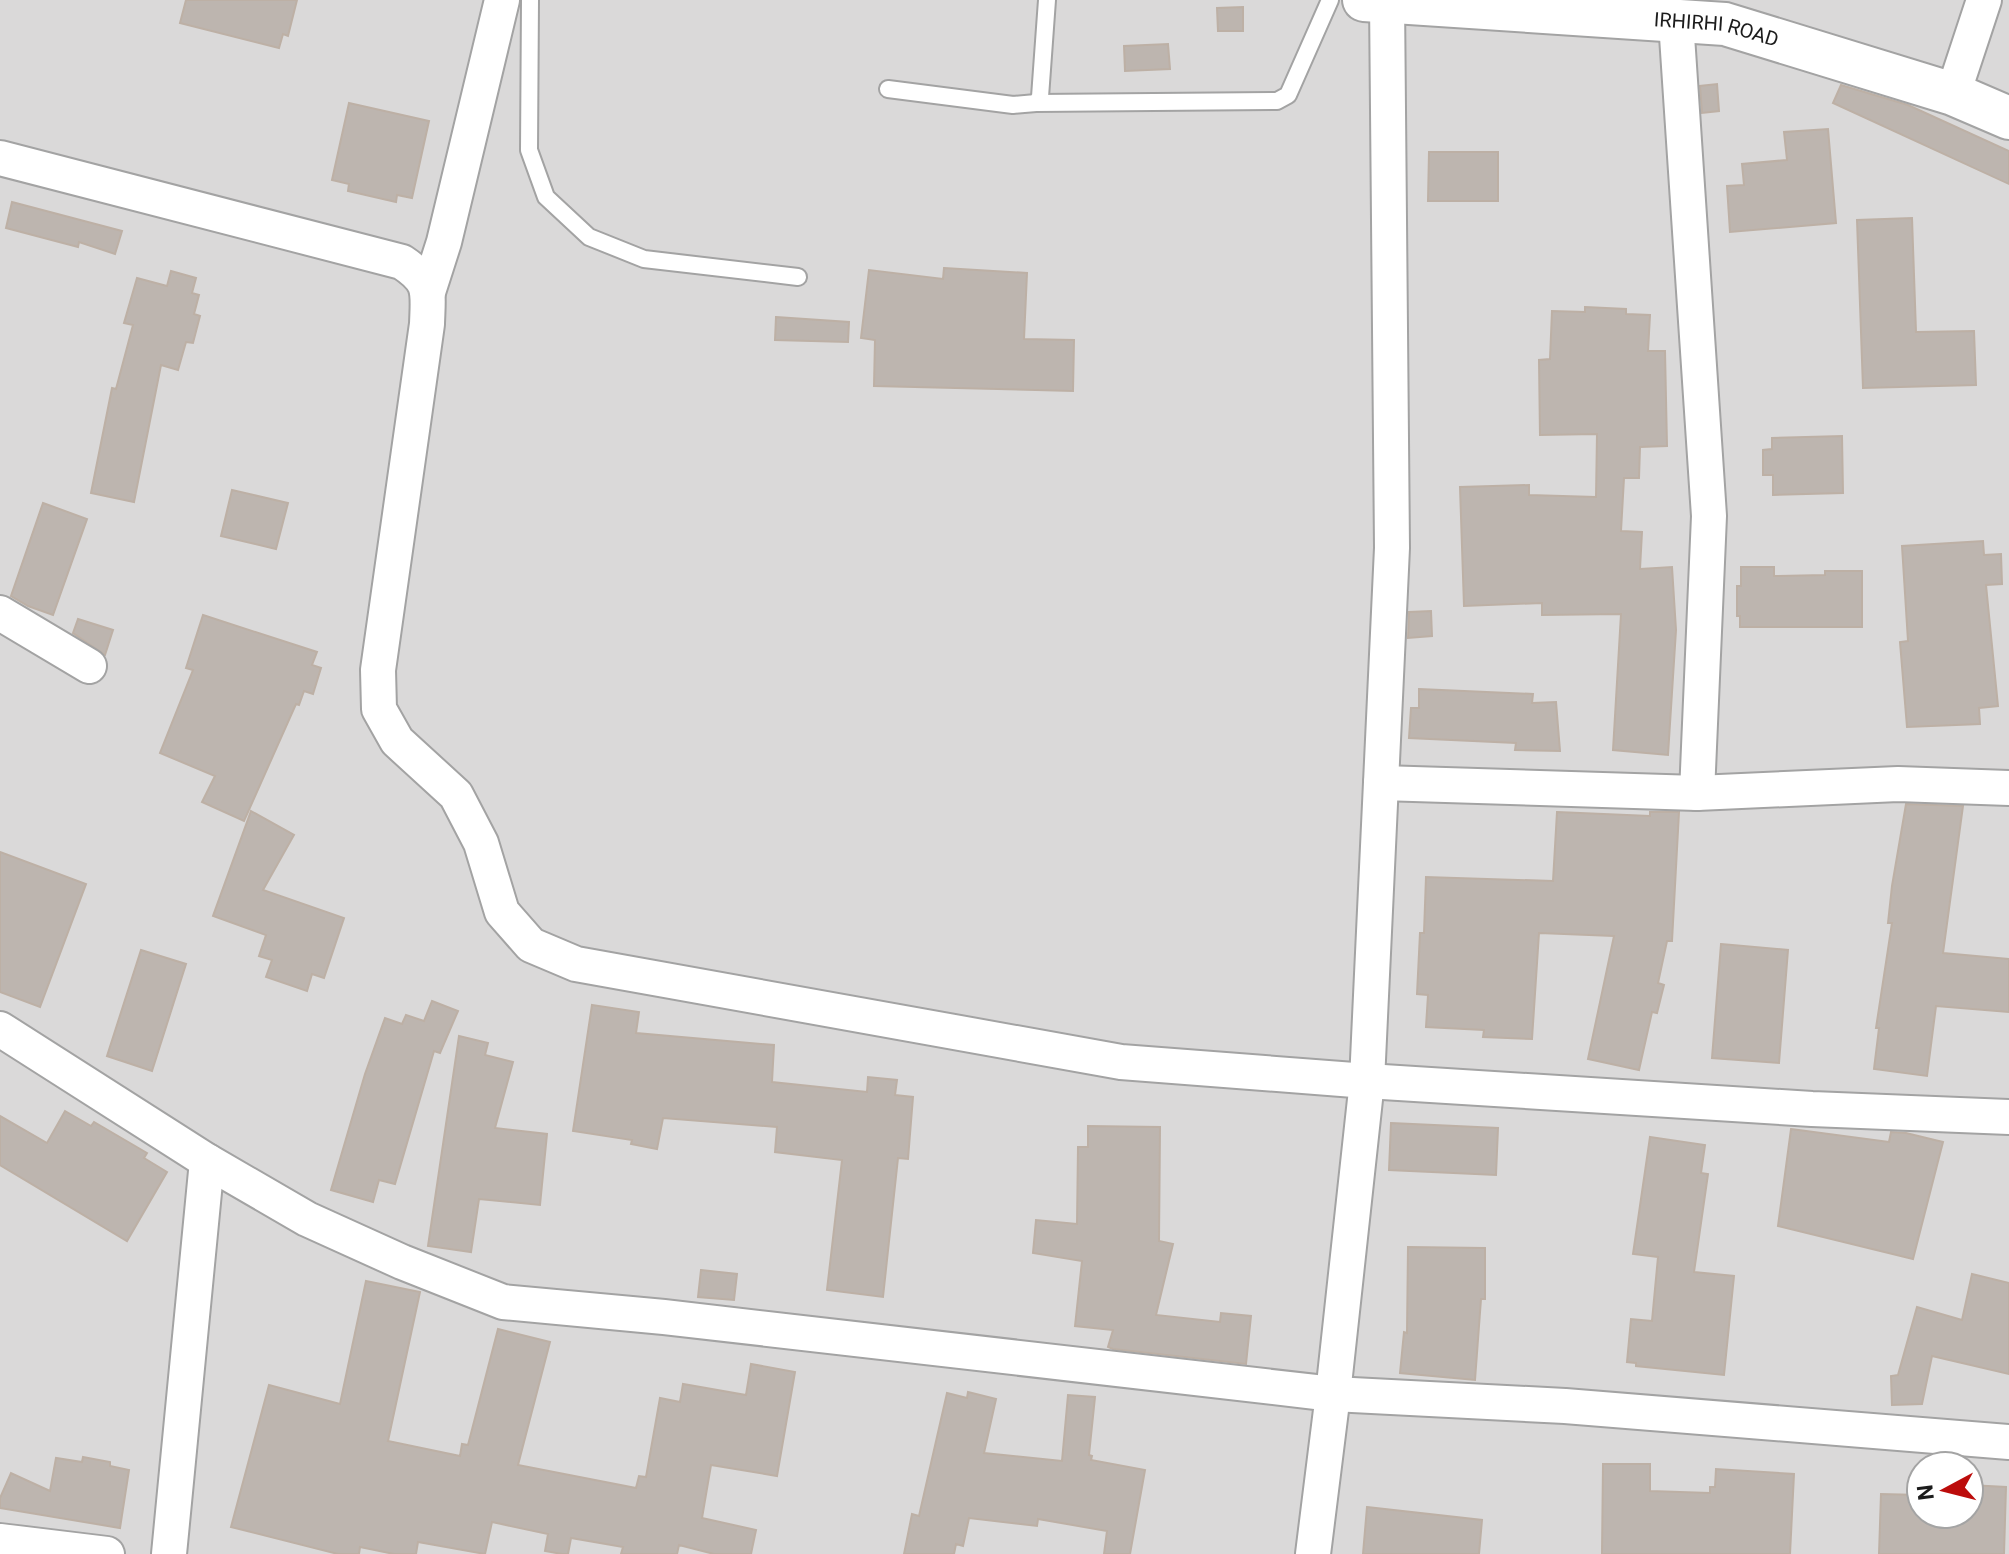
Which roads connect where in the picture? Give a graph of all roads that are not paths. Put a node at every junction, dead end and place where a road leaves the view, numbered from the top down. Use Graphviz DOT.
graph roads {
  1 [pos="502,0"];
  2 [pos="530,0"];
  3 [pos="1047,0"];
  4 [pos="1330,0"];
  5 [pos="1984,0"];
  6 [pos="1379,1"];
  7 [pos="1726,12"];
  8 [pos="1676,21"];
  9 [pos="888,89"];
  10 [pos="1953,94"];
  11 [pos="1036,103"];
  12 [pos="2009,118"];
  13 [pos="0,158"];
  14 [pos="798,277"];
  15 [pos="428,292"];
  16 [pos="0,613"];
  17 [pos="89,666"];
  18 [pos="1381,783"];
  19 [pos="2009,788"];
  20 [pos="1697,793"];
  21 [pos="0,1029"];
  22 [pos="1367,1081"];
  23 [pos="2009,1117"];
  24 [pos="207,1161"];
  25 [pos="1333,1394"];
  26 [pos="2009,1442"];
  27 [pos="0,1541"];
  28 [pos="107,1554"];
  29 [pos="169,1554"];
  30 [pos="1313,1554"];
  1 -- 15 [label="street"];
  2 -- 14 [label="lane"];
  3 -- 11 [label="lane"];
  4 -- 11 [label="lane"];
  5 -- 10 [label="street"];
  6 -- 8 [label="street, IRHIRHI ROAD"];
  6 -- 18 [label="street"];
  7 -- 8 [label="street, IRHIRHI ROAD"];
  7 -- 10 [label="street, IRHIRHI ROAD"];
  8 -- 20 [label="street"];
  9 -- 11 [label="lane"];
  10 -- 12 [label="street, IRHIRHI ROAD"];
  13 -- 15 [label="street"];
  15 -- 22 [label="street"];
  16 -- 17 [label="street"];
  18 -- 20 [label="street"];
  18 -- 22 [label="street"];
  19 -- 20 [label="street"];
  21 -- 24 [label="street"];
  22 -- 23 [label="street"];
  22 -- 25 [label="street"];
  24 -- 25 [label="street"];
  24 -- 29 [label="street"];
  25 -- 26 [label="street"];
  25 -- 30 [label="street"];
  27 -- 28 [label="street"];
}
